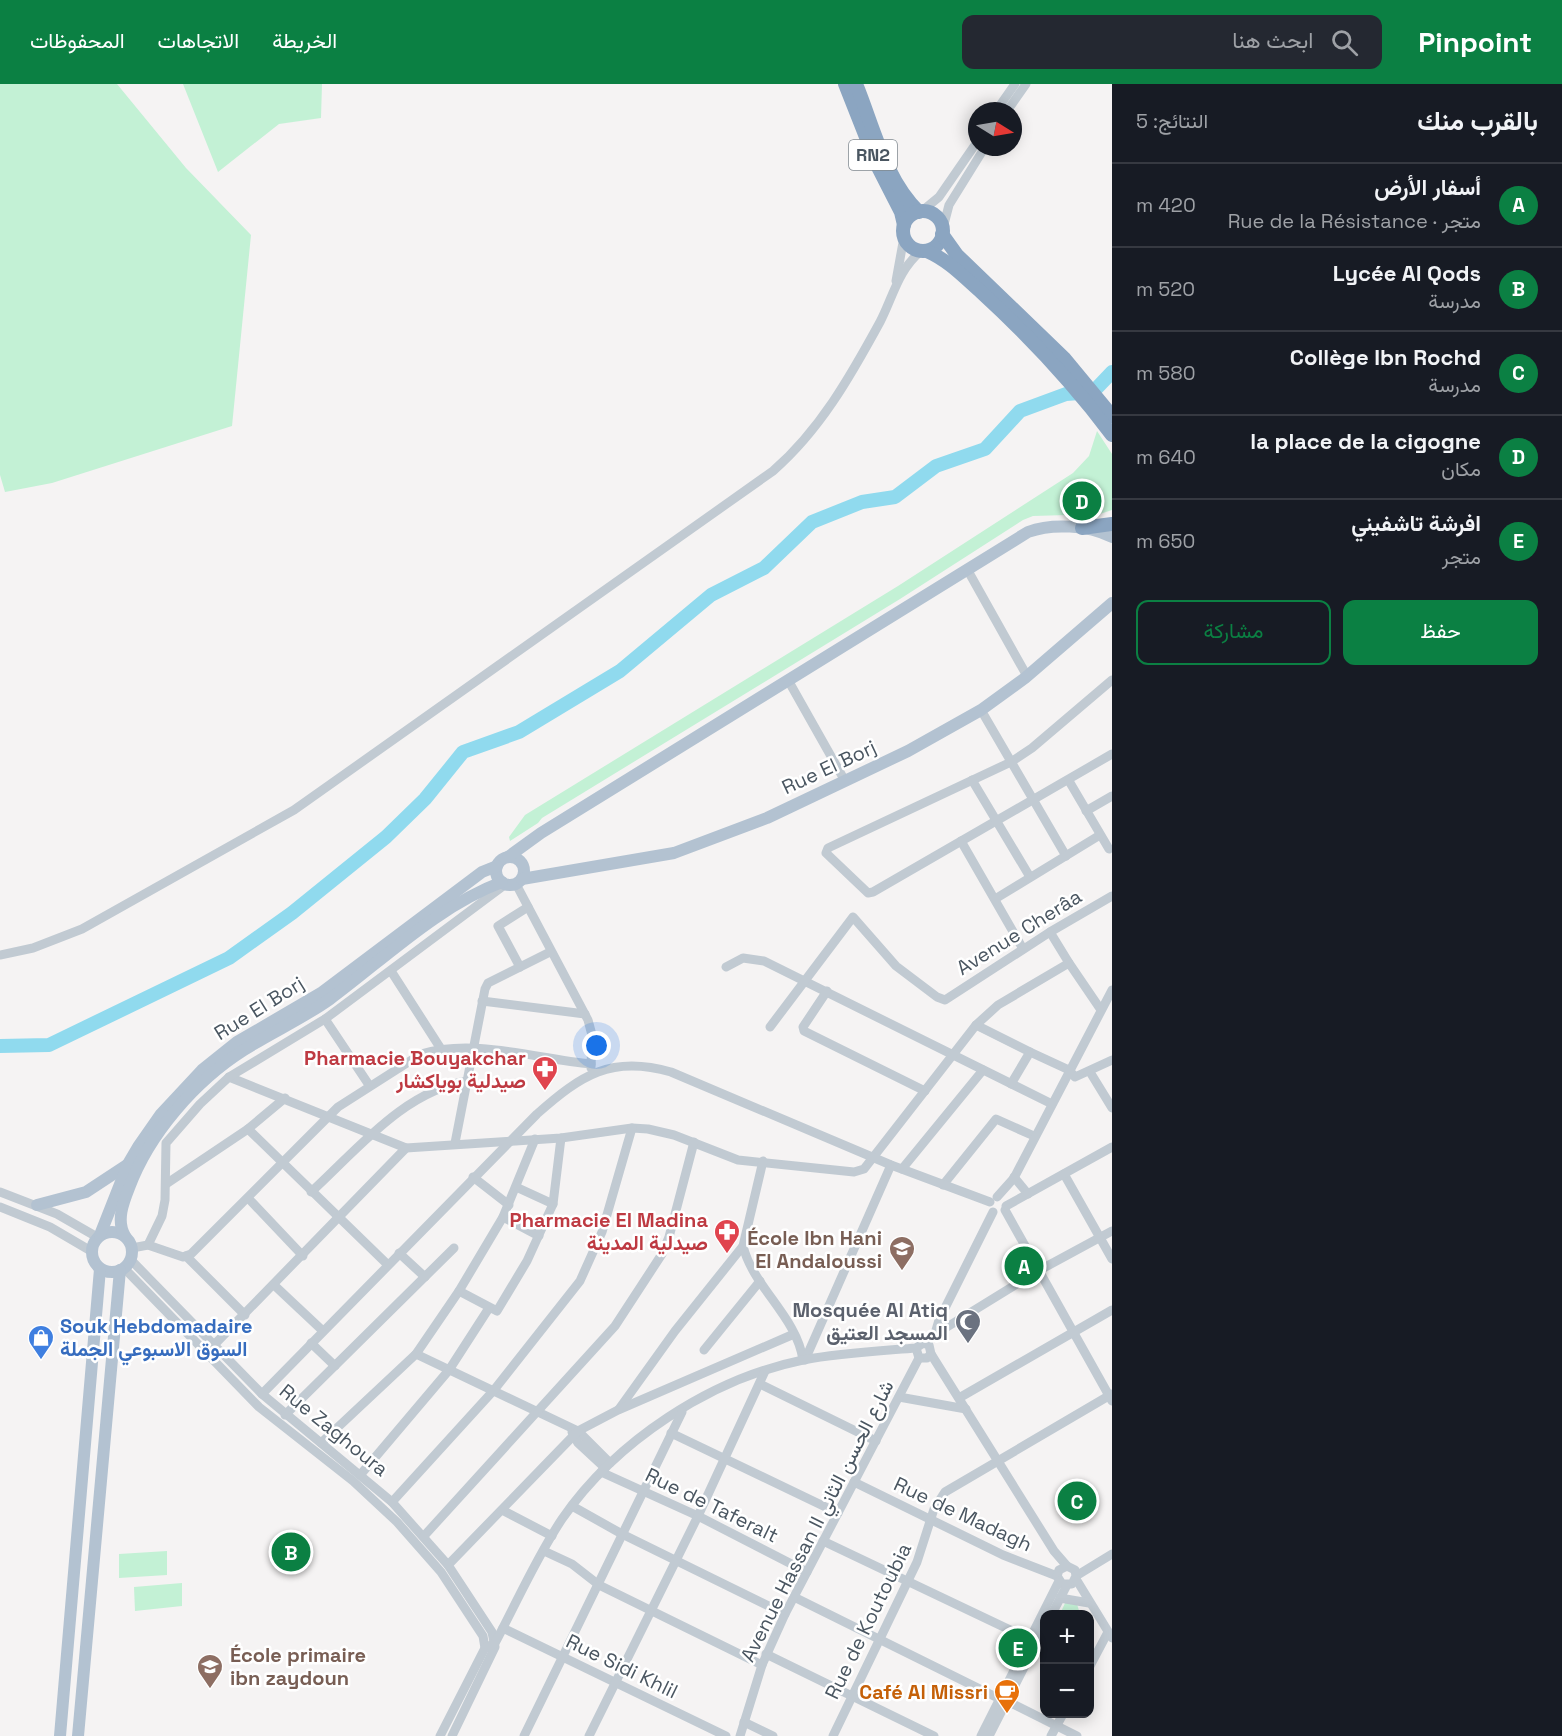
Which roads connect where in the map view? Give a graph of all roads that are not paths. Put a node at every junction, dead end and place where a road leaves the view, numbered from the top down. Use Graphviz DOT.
graph roads {
  1 [pos="845,84"];
  2 [pos="856,84"];
  3 [pos="1015,84"];
  4 [pos="1026,84"];
  5 [pos="1002,102"];
  6 [pos="1013,102"];
  7 [pos="972,156"];
  8 [pos="977,156"];
  9 [pos="969,164"];
  10 [pos="920,211"];
  11 [pos="904,231"];
  12 [pos="942,231"];
  13 [pos="924,251"];
  14 [pos="895,286"];
  15 [pos="1027,328"];
  16 [pos="1112,416"];
  17 [pos="1112,435"];
  18 [pos="1112,524"];
  19 [pos="1082,528"];
  20 [pos="1112,537"];
  21 [pos="967,569"];
  22 [pos="1112,603"];
  23 [pos="1027,676"];
  24 [pos="788,680"];
  25 [pos="1112,681"];
  26 [pos="981,710"];
  27 [pos="1112,754"];
  28 [pos="1011,762"];
  29 [pos="972,780"];
  30 [pos="845,781"];
  31 [pos="1069,781"];
  32 [pos="1112,796"];
  33 [pos="1033,802"];
  34 [pos="1086,811"];
  35 [pos="998,821"];
  36 [pos="1100,835"];
  37 [pos="961,841"];
  38 [pos="1109,849"];
  39 [pos="1066,856"];
  40 [pos="508,857"];
  41 [pos="497,866"];
  42 [pos="1030,877"];
  43 [pos="511,882"];
  44 [pos="1112,896"];
  45 [pos="995,899"];
  46 [pos="528,907"];
  47 [pos="1050,932"];
  48 [pos="1023,949"];
  49 [pos="550,952"];
  50 [pos="0,955"];
  51 [pos="1068,963"];
  52 [pos="520,967"];
  53 [pos="726,967"];
  54 [pos="391,971"];
  55 [pos="805,979"];
  56 [pos="1112,990"];
  57 [pos="827,991"];
  58 [pos="482,1001"];
  59 [pos="1101,1010"];
  60 [pos="585,1014"];
  61 [pos="325,1019"];
  62 [pos="976,1025"];
  63 [pos="770,1027"];
  64 [pos="474,1048"];
  65 [pos="441,1049"];
  66 [pos="1030,1052"];
  67 [pos="953,1055"];
  68 [pos="1112,1060"];
  69 [pos="591,1069"];
  70 [pos="983,1070"];
  71 [pos="1069,1070"];
  72 [pos="1090,1072"];
  73 [pos="229,1077"];
  74 [pos="468,1081"];
  75 [pos="1011,1084"];
  76 [pos="369,1086"];
  77 [pos="925,1091"];
  78 [pos="285,1098"];
  79 [pos="1052,1104"];
  80 [pos="1112,1108"];
  81 [pos="329,1116"];
  82 [pos="632,1128"];
  83 [pos="248,1129"];
  84 [pos="373,1134"];
  85 [pos="1034,1136"];
  86 [pos="561,1138"];
  87 [pos="535,1139"];
  88 [pos="509,1141"];
  89 [pos="694,1142"];
  90 [pos="455,1143"];
  91 [pos="406,1148"];
  92 [pos="1112,1148"];
  93 [pos="874,1157"];
  94 [pos="763,1161"];
  95 [pos="283,1162"];
  96 [pos="128,1164"];
  97 [pos="891,1165"];
  98 [pos="902,1169"];
  99 [pos="1064,1174"];
  100 [pos="473,1177"];
  101 [pos="1014,1177"];
  102 [pos="166,1184"];
  103 [pos="943,1185"];
  104 [pos="516,1188"];
  105 [pos="0,1192"];
  106 [pos="311,1192"];
  107 [pos="1028,1194"];
  108 [pos="248,1198"];
  109 [pos="509,1204"];
  110 [pos="554,1204"];
  111 [pos="38,1205"];
  112 [pos="999,1205"];
  113 [pos="0,1207"];
  114 [pos="503,1217"];
  115 [pos="339,1218"];
  116 [pos="1112,1231"];
  117 [pos="99,1236"];
  118 [pos="125,1236"];
  119 [pos="539,1236"];
  120 [pos="1100,1239"];
  121 [pos="148,1245"];
  122 [pos="743,1246"];
  123 [pos="454,1248"];
  124 [pos="91,1251"];
  125 [pos="399,1253"];
  126 [pos="186,1256"];
  127 [pos="303,1256"];
  128 [pos="1112,1259"];
  129 [pos="126,1262"];
  130 [pos="387,1264"];
  131 [pos="100,1269"];
  132 [pos="1038,1271"];
  133 [pos="425,1277"];
  134 [pos="760,1281"];
  135 [pos="274,1285"];
  136 [pos="459,1291"];
  137 [pos="489,1308"];
  138 [pos="1112,1310"];
  139 [pos="245,1315"];
  140 [pos="939,1320"];
  141 [pos="322,1331"];
  142 [pos="1073,1332"];
  143 [pos="794,1334"];
  144 [pos="934,1335"];
  145 [pos="311,1343"];
  146 [pos="214,1345"];
  147 [pos="918,1346"];
  148 [pos="704,1350"];
  149 [pos="931,1351"];
  150 [pos="416,1354"];
  151 [pos="919,1358"];
  152 [pos="804,1360"];
  153 [pos="335,1366"];
  154 [pos="449,1370"];
  155 [pos="765,1371"];
  156 [pos="760,1384"];
  157 [pos="494,1390"];
  158 [pos="262,1394"];
  159 [pos="899,1397"];
  160 [pos="1111,1397"];
  161 [pos="959,1398"];
  162 [pos="966,1409"];
  163 [pos="618,1410"];
  164 [pos="683,1410"];
  165 [pos="538,1412"];
  166 [pos="285,1415"];
  167 [pos="574,1432"];
  168 [pos="671,1433"];
  169 [pos="876,1441"];
  170 [pos="321,1443"];
  171 [pos="725,1459"];
  172 [pos="998,1461"];
  173 [pos="605,1468"];
  174 [pos="85,1471"];
  175 [pos="101,1472"];
  176 [pos="361,1474"];
  177 [pos="854,1482"];
  178 [pos="644,1490"];
  179 [pos="392,1502"];
  180 [pos="572,1506"];
  181 [pos="502,1510"];
  182 [pos="838,1513"];
  183 [pos="698,1516"];
  184 [pos="931,1520"];
  185 [pos="622,1534"];
  186 [pos="424,1536"];
  187 [pos="552,1536"];
  188 [pos="823,1541"];
  189 [pos="544,1551"];
  190 [pos="1112,1554"];
  191 [pos="675,1560"];
  192 [pos="448,1566"];
  193 [pos="807,1572"];
  194 [pos="1067,1576"];
  195 [pos="908,1582"];
  196 [pos="599,1585"];
  197 [pos="794,1597"];
  198 [pos="1060,1598"];
  199 [pos="1088,1601"];
  200 [pos="651,1610"];
  201 [pos="1054,1610"];
  202 [pos="785,1614"];
  203 [pos="503,1628"];
  204 [pos="1040,1635"];
  205 [pos="1110,1635"];
  206 [pos="1029,1639"];
  207 [pos="880,1640"];
  208 [pos="495,1643"];
  209 [pos="485,1648"];
  210 [pos="766,1654"];
  211 [pos="561,1656"];
  212 [pos="1090,1664"];
  213 [pos="762,1665"];
  214 [pos="616,1681"];
  215 [pos="852,1696"];
  216 [pos="1003,1700"];
  217 [pos="1060,1718"];
  218 [pos="744,1722"];
  219 [pos="1056,1726"];
  220 [pos="451,1733"];
  221 [pos="60,1736"];
  222 [pos="78,1736"];
  223 [pos="524,1736"];
  224 [pos="589,1736"];
  225 [pos="726,1736"];
  226 [pos="740,1736"];
  227 [pos="773,1736"];
  228 [pos="832,1736"];
  229 [pos="934,1736"];
  230 [pos="981,1736"];
  231 [pos="989,1736"];
  232 [pos="1051,1736"];
  233 [pos="1077,1736"];
  1 -- 11 [label="highway, RN2"];
  2 -- 10 [label="highway, RN2"];
  3 -- 5 [label="street"];
  4 -- 6 [label="street"];
  7 -- 9 [label="street"];
  8 -- 9 [label="street"];
  9 -- 10 [label="street"];
  9 -- 12 [label="street"];
  10 -- 11 [label="highway"];
  10 -- 12 [label="highway, RN2"];
  11 -- 13 [label="highway, RN2"];
  11 -- 14 [label="street"];
  12 -- 13 [label="highway"];
  12 -- 15 [label="highway, RN2"];
  13 -- 14 [label="street"];
  13 -- 15 [label="highway, RN2"];
  14 -- 50 [label="street"];
  15 -- 16 [label="highway, RN2"];
  15 -- 17 [label="highway, RN2"];
  18 -- 19 [label="highway"];
  19 -- 20 [label="main road"];
  19 -- 21 [label="main road"];
  21 -- 23 [label="street"];
  21 -- 24 [label="main road"];
  22 -- 23 [label="main road, Rue El Borj"];
  23 -- 26 [label="main road, Rue El Borj"];
  24 -- 30 [label="street"];
  24 -- 40 [label="main road"];
  25 -- 28 [label="street"];
  26 -- 28 [label="street"];
  26 -- 30 [label="main road, Rue El Borj"];
  27 -- 31 [label="street"];
  28 -- 29 [label="street"];
  28 -- 33 [label="street"];
  29 -- 35 [label="street"];
  29 -- 37 [label="street"];
  30 -- 43 [label="main road, Rue El Borj"];
  31 -- 33 [label="street"];
  31 -- 34 [label="street"];
  32 -- 34 [label="street"];
  33 -- 35 [label="street"];
  33 -- 39 [label="street"];
  34 -- 36 [label="street"];
  35 -- 37 [label="street"];
  35 -- 42 [label="street"];
  36 -- 38 [label="street"];
  36 -- 39 [label="street"];
  37 -- 45 [label="street"];
  39 -- 42 [label="street"];
  40 -- 41 [label="main road"];
  40 -- 43 [label="main road"];
  41 -- 43 [label="main road"];
  41 -- 96 [label="main road, Rue El Borj"];
  42 -- 45 [label="street"];
  43 -- 46 [label="street"];
  43 -- 54 [label="street"];
  43 -- 118 [label="main road, Rue El Borj"];
  44 -- 47 [label="street, Avenue Cherâa"];
  45 -- 48 [label="street"];
  46 -- 49 [label="street"];
  46 -- 52 [label="street"];
  47 -- 48 [label="street, Avenue Cherâa"];
  47 -- 51 [label="street"];
  48 -- 55 [label="street, Avenue Cherâa"];
  49 -- 52 [label="street"];
  49 -- 60 [label="street"];
  51 -- 59 [label="street"];
  51 -- 62 [label="street"];
  52 -- 58 [label="street"];
  53 -- 55 [label="street"];
  54 -- 61 [label="street"];
  54 -- 65 [label="street"];
  55 -- 57 [label="street"];
  55 -- 63 [label="street"];
  56 -- 59 [label="street"];
  57 -- 67 [label="street"];
  57 -- 77 [label="street"];
  58 -- 60 [label="street"];
  58 -- 64 [label="street"];
  59 -- 71 [label="street"];
  60 -- 69 [label="street"];
  61 -- 73 [label="street"];
  61 -- 76 [label="street"];
  62 -- 66 [label="street"];
  62 -- 67 [label="street"];
  64 -- 65 [label="street"];
  64 -- 69 [label="street"];
  64 -- 74 [label="street"];
  65 -- 76 [label="street"];
  66 -- 71 [label="street"];
  66 -- 75 [label="street"];
  67 -- 70 [label="street"];
  67 -- 77 [label="street"];
  68 -- 72 [label="street"];
  69 -- 88 [label="street"];
  69 -- 93 [label="street"];
  70 -- 75 [label="street"];
  70 -- 98 [label="street"];
  71 -- 72 [label="street"];
  71 -- 79 [label="street"];
  72 -- 80 [label="street"];
  73 -- 78 [label="street"];
  73 -- 102 [label="street"];
  74 -- 84 [label="street"];
  74 -- 90 [label="street"];
  75 -- 79 [label="street"];
  76 -- 81 [label="street"];
  77 -- 93 [label="street"];
  78 -- 81 [label="street"];
  78 -- 83 [label="street"];
  79 -- 85 [label="street"];
  81 -- 84 [label="street"];
  81 -- 95 [label="street"];
  82 -- 86 [label="street"];
  82 -- 89 [label="street"];
  82 -- 157 [label="street"];
  83 -- 95 [label="street"];
  83 -- 102 [label="street"];
  84 -- 91 [label="street"];
  84 -- 106 [label="street"];
  85 -- 101 [label="street"];
  85 -- 103 [label="street"];
  86 -- 87 [label="street"];
  86 -- 110 [label="street"];
  87 -- 88 [label="street"];
  87 -- 104 [label="street"];
  88 -- 90 [label="street"];
  88 -- 100 [label="street"];
  89 -- 94 [label="street"];
  89 -- 165 [label="street"];
  90 -- 91 [label="street"];
  91 -- 115 [label="street"];
  92 -- 99 [label="street"];
  93 -- 94 [label="street"];
  93 -- 97 [label="street"];
  94 -- 122 [label="street"];
  95 -- 106 [label="street"];
  95 -- 108 [label="street"];
  96 -- 111 [label="main road"];
  96 -- 117 [label="main road, Rue El Borj"];
  97 -- 98 [label="street"];
  97 -- 152 [label="street"];
  98 -- 103 [label="street"];
  99 -- 107 [label="street"];
  99 -- 120 [label="street"];
  100 -- 109 [label="street"];
  100 -- 125 [label="street"];
  101 -- 107 [label="street"];
  101 -- 112 [label="street"];
  102 -- 121 [label="street"];
  103 -- 112 [label="street"];
  104 -- 109 [label="street"];
  104 -- 110 [label="street"];
  105 -- 111 [label="street"];
  106 -- 115 [label="street"];
  107 -- 112 [label="street"];
  108 -- 126 [label="street"];
  108 -- 127 [label="street"];
  109 -- 114 [label="street"];
  110 -- 119 [label="street"];
  111 -- 117 [label="street"];
  112 -- 132 [label="street"];
  112 -- 140 [label="street"];
  113 -- 124 [label="street"];
  114 -- 119 [label="street"];
  114 -- 136 [label="street"];
  115 -- 127 [label="street"];
  115 -- 130 [label="street"];
  116 -- 120 [label="street"];
  117 -- 118 [label="main road"];
  117 -- 124 [label="main road"];
  118 -- 129 [label="main road"];
  119 -- 137 [label="street"];
  120 -- 128 [label="street"];
  120 -- 132 [label="street"];
  121 -- 126 [label="street"];
  121 -- 129 [label="street"];
  122 -- 134 [label="street"];
  122 -- 163 [label="street"];
  123 -- 133 [label="street"];
  124 -- 131 [label="main road"];
  125 -- 130 [label="street"];
  125 -- 133 [label="street"];
  126 -- 139 [label="street"];
  127 -- 135 [label="street"];
  129 -- 131 [label="main road"];
  129 -- 146 [label="street, Rue Zaghoura"];
  129 -- 175 [label="main road"];
  129 -- 209 [label="street, Rue Zaghoura"];
  130 -- 141 [label="street"];
  131 -- 174 [label="main road"];
  132 -- 142 [label="street"];
  132 -- 144 [label="street"];
  133 -- 153 [label="street"];
  134 -- 143 [label="street"];
  134 -- 148 [label="street"];
  135 -- 139 [label="street"];
  135 -- 141 [label="street"];
  136 -- 137 [label="street"];
  136 -- 150 [label="street"];
  137 -- 154 [label="street"];
  138 -- 142 [label="street"];
  139 -- 146 [label="street"];
  140 -- 144 [label="street"];
  140 -- 147 [label="street"];
  141 -- 145 [label="street"];
  142 -- 160 [label="street"];
  142 -- 161 [label="street"];
  143 -- 152 [label="street"];
  143 -- 163 [label="street"];
  144 -- 149 [label="street"];
  145 -- 153 [label="street"];
  145 -- 158 [label="street"];
  146 -- 158 [label="street, Rue Zaghoura"];
  147 -- 149 [label="street"];
  147 -- 151 [label="street"];
  147 -- 152 [label="street"];
  149 -- 151 [label="street"];
  149 -- 161 [label="street"];
  150 -- 154 [label="street"];
  150 -- 170 [label="street"];
  151 -- 159 [label="street, Avenue Hassan II شارع الحسن الثاني"];
  152 -- 155 [label="street"];
  153 -- 166 [label="street"];
  154 -- 157 [label="street"];
  154 -- 176 [label="street"];
  155 -- 156 [label="street"];
  155 -- 164 [label="street"];
  156 -- 169 [label="street"];
  156 -- 171 [label="street"];
  157 -- 165 [label="street"];
  157 -- 179 [label="street"];
  158 -- 166 [label="street, Rue Zaghoura"];
  159 -- 162 [label="street"];
  159 -- 169 [label="street, Avenue Hassan II شارع الحسن الثاني"];
  160 -- 172 [label="street, Rue de Koutoubia"];
  161 -- 162 [label="street"];
  162 -- 172 [label="street"];
  163 -- 167 [label="street"];
  164 -- 168 [label="street"];
  164 -- 173 [label="street"];
  165 -- 167 [label="street"];
  165 -- 186 [label="street"];
  166 -- 170 [label="street, Rue Zaghoura"];
  167 -- 173 [label="street"];
  167 -- 181 [label="street"];
  168 -- 171 [label="street"];
  168 -- 178 [label="street"];
  169 -- 177 [label="street, Avenue Hassan II شارع الحسن الثاني"];
  170 -- 176 [label="street, Rue Zaghoura"];
  171 -- 182 [label="street"];
  171 -- 183 [label="street"];
  172 -- 184 [label="street, Rue de Koutoubia"];
  172 -- 194 [label="street"];
  173 -- 178 [label="street, Rue de Taferalt"];
  173 -- 180 [label="street"];
  174 -- 175 [label="main road"];
  174 -- 221 [label="main road"];
  175 -- 222 [label="main road"];
  176 -- 179 [label="street, Rue Zaghoura"];
  177 -- 182 [label="street, Avenue Hassan II شارع الحسن الثاني"];
  177 -- 184 [label="street, Rue de Madagh"];
  178 -- 183 [label="street, Rue de Taferalt"];
  178 -- 185 [label="street"];
  179 -- 186 [label="street, Rue Zaghoura"];
  180 -- 185 [label="street"];
  180 -- 187 [label="street"];
  181 -- 187 [label="street"];
  181 -- 192 [label="street"];
  182 -- 188 [label="street, Avenue Hassan II شارع الحسن الثاني"];
  183 -- 191 [label="street"];
  183 -- 193 [label="street, Rue de Taferalt"];
  184 -- 194 [label="street, Rue de Madagh"];
  184 -- 195 [label="street, Rue de Koutoubia"];
  185 -- 191 [label="street"];
  185 -- 196 [label="street"];
  186 -- 192 [label="street, Rue Zaghoura"];
  187 -- 189 [label="street"];
  188 -- 193 [label="street, Avenue Hassan II شارع الحسن الثاني"];
  188 -- 195 [label="street"];
  189 -- 196 [label="street"];
  189 -- 203 [label="street"];
  190 -- 194 [label="street"];
  191 -- 200 [label="street"];
  191 -- 202 [label="street"];
  192 -- 208 [label="street, Rue Zaghoura"];
  193 -- 197 [label="street, Avenue Hassan II شارع الحسن الثاني"];
  194 -- 198 [label="street"];
  194 -- 199 [label="street"];
  194 -- 206 [label="street"];
  195 -- 206 [label="street"];
  195 -- 207 [label="street, Rue de Koutoubia"];
  196 -- 200 [label="street"];
  196 -- 211 [label="street"];
  197 -- 202 [label="street, Avenue Hassan II شارع الحسن الثاني"];
  197 -- 207 [label="street"];
  198 -- 199 [label="street"];
  198 -- 201 [label="street"];
  199 -- 205 [label="street"];
  200 -- 213 [label="street"];
  200 -- 214 [label="street"];
  202 -- 210 [label="street, Avenue Hassan II شارع الحسن الثاني"];
  203 -- 208 [label="street"];
  203 -- 211 [label="street, Rue Sidi Khlil"];
  204 -- 216 [label="street"];
  205 -- 212 [label="street"];
  206 -- 216 [label="street"];
  207 -- 215 [label="street, Rue de Koutoubia"];
  207 -- 216 [label="street"];
  208 -- 209 [label="street"];
  208 -- 220 [label="street"];
  209 -- 220 [label="street"];
  210 -- 213 [label="street, Avenue Hassan II شارع الحسن الثاني"];
  210 -- 215 [label="street"];
  211 -- 214 [label="street, Rue Sidi Khlil"];
  211 -- 223 [label="street"];
  213 -- 218 [label="street, Avenue Hassan II شارع الحسن الثاني"];
  214 -- 224 [label="street"];
  214 -- 225 [label="street, Rue Sidi Khlil"];
  215 -- 228 [label="street, Rue de Koutoubia"];
  215 -- 229 [label="street"];
  216 -- 219 [label="street"];
  216 -- 230 [label="street"];
  216 -- 231 [label="street"];
  217 -- 219 [label="street"];
  218 -- 226 [label="street, Avenue Hassan II شارع الحسن الثاني"];
  218 -- 227 [label="street"];
  219 -- 232 [label="street"];
  219 -- 233 [label="street"];
}
